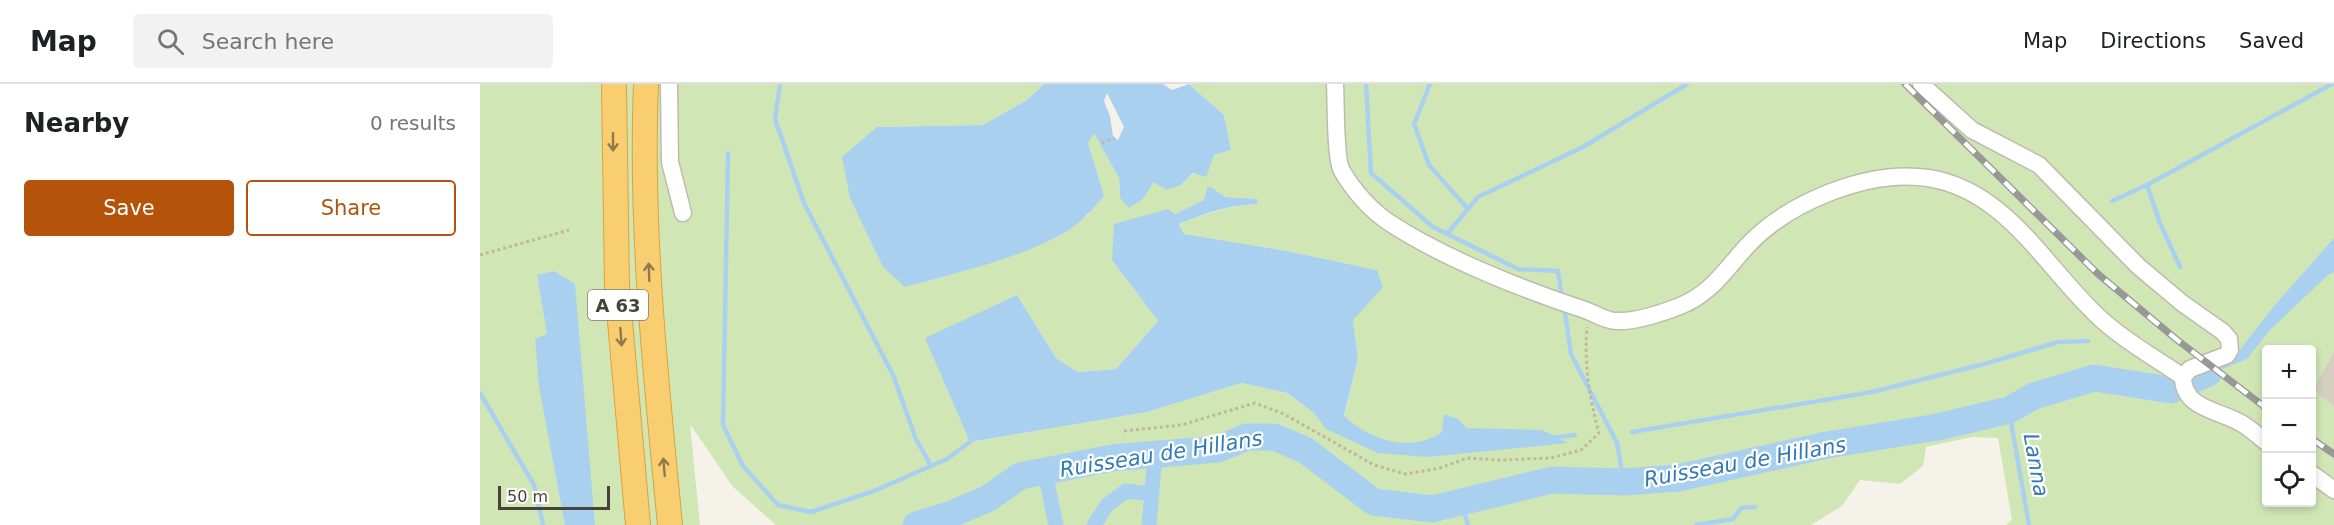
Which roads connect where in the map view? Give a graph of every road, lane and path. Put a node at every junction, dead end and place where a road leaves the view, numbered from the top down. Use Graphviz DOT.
graph roads {
  1 [pos="614,84"];
  2 [pos="646,84"];
  3 [pos="669,84"];
  4 [pos="1335,84"];
  5 [pos="1921,84"];
  6 [pos="1114,138"];
  7 [pos="1102,143"];
  8 [pos="683,213"];
  9 [pos="569,230"];
  10 [pos="480,255"];
  11 [pos="1591,312"];
  12 [pos="2184,381"];
  13 [pos="1124,431"];
  14 [pos="2262,439"];
  15 [pos="2316,477"];
  16 [pos="2334,490"];
  17 [pos="638,525"];
  18 [pos="670,525"];
  1 -- 17 [label="highway, A 63, one-way"];
  18 -- 2 [label="highway, A 63, one-way"];
  3 -- 8 [label="street"];
  4 -- 11 [label="street"];
  5 -- 12 [label="street"];
  6 -- 7 [label="path"];
  9 -- 10 [label="path"];
  11 -- 12 [label="street"];
  11 -- 13 [label="path"];
  12 -- 14 [label="street"];
  15 -- 16 [label="street"];
}
